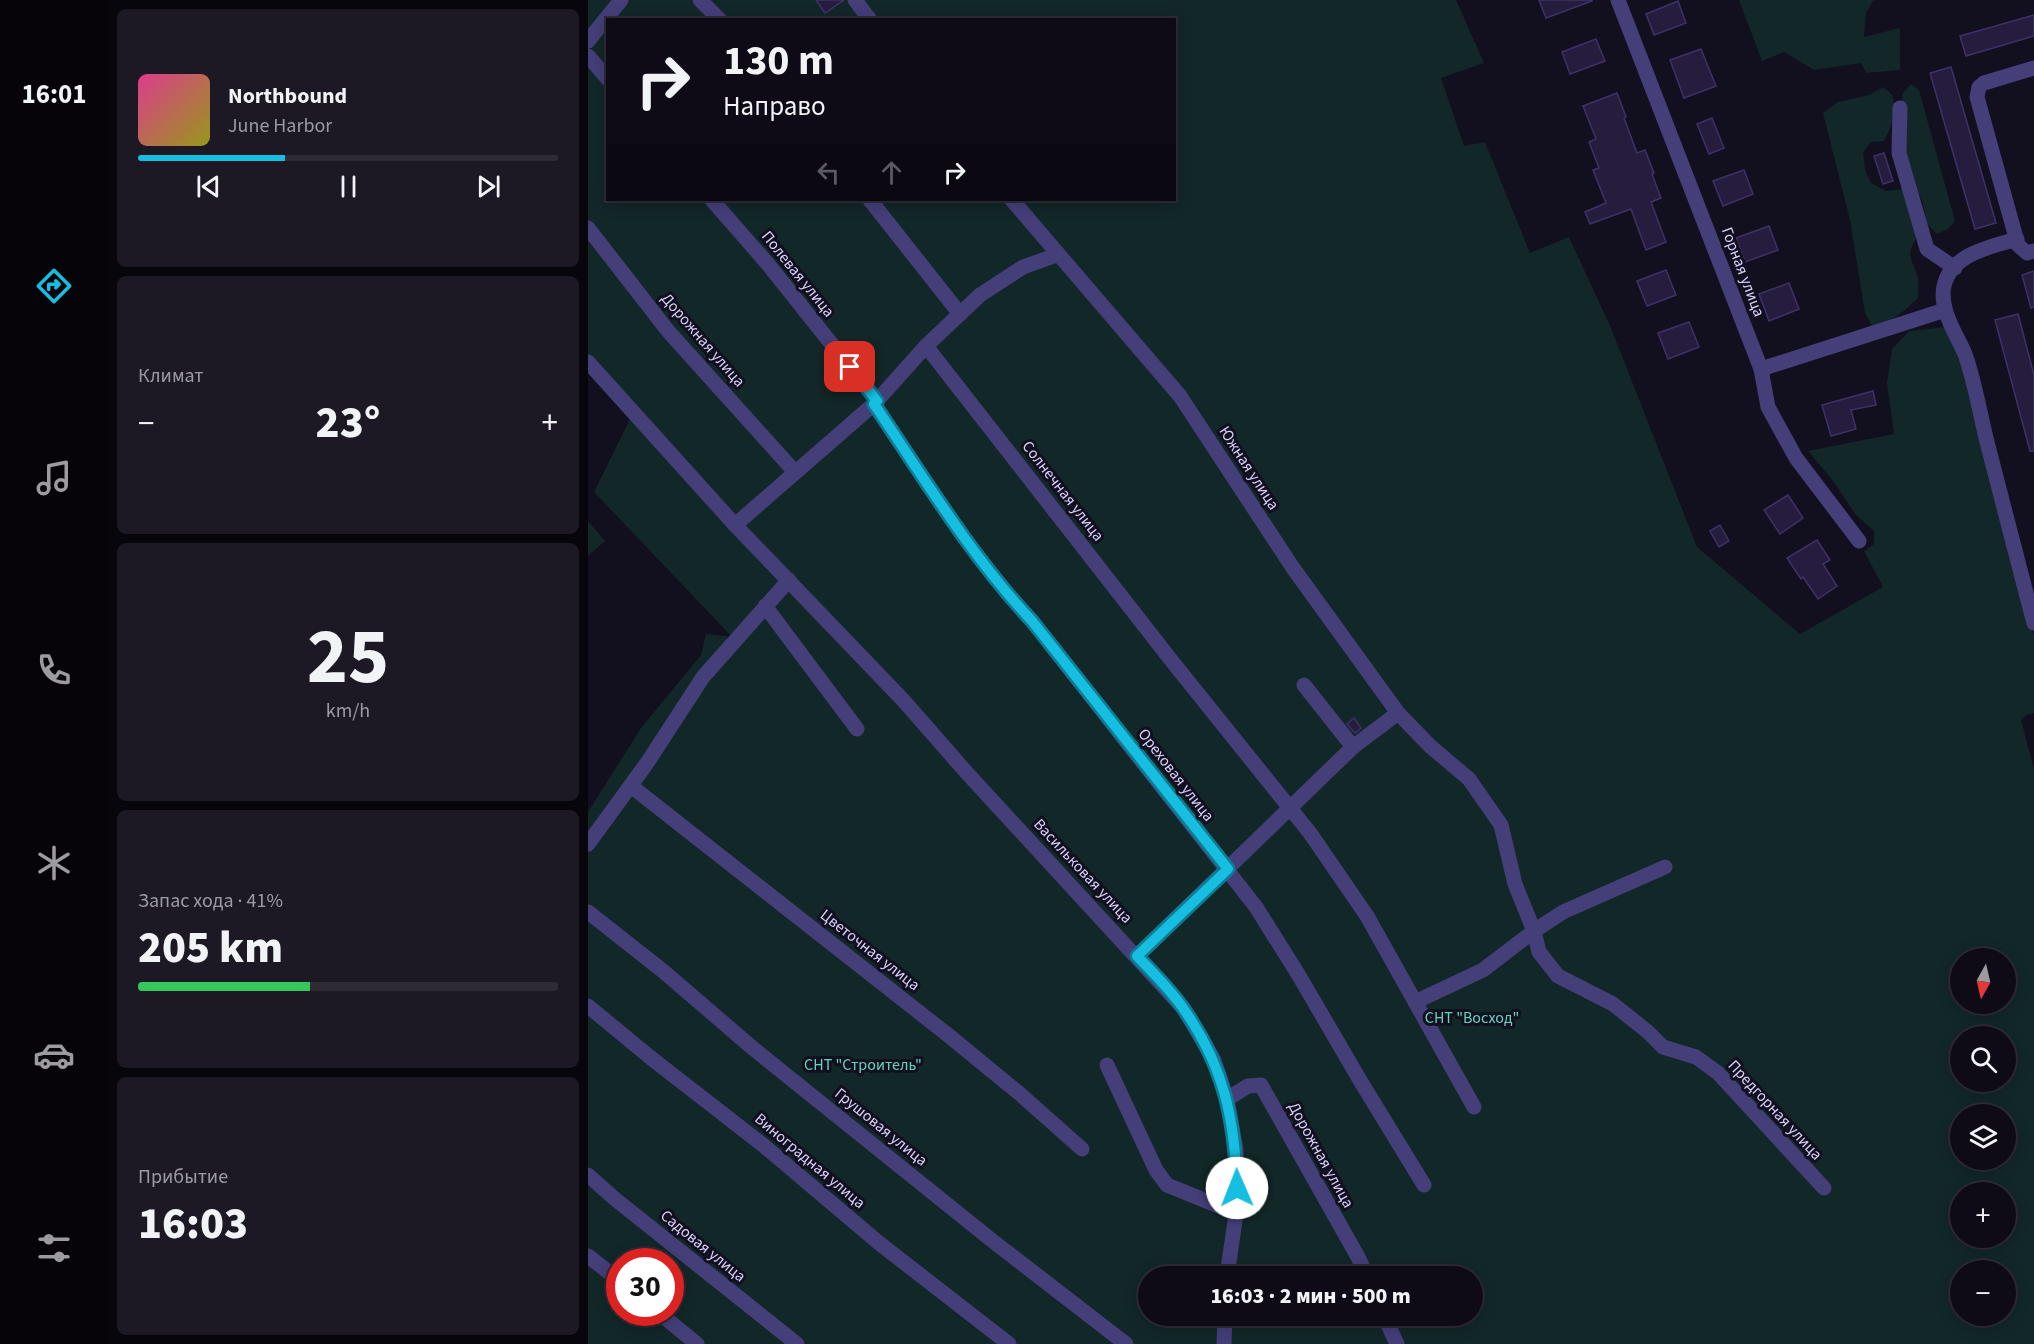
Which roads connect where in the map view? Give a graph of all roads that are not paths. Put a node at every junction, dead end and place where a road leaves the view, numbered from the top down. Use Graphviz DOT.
graph roads {
  1 [pos="621,0"];
  2 [pos="700,0"];
  3 [pos="855,0"];
  4 [pos="1618,0"];
  5 [pos="607,18"];
  6 [pos="718,18"];
  7 [pos="868,18"];
  8 [pos="606,19"];
  9 [pos="588,41"];
  10 [pos="588,56"];
  11 [pos="2034,68"];
  12 [pos="606,77"];
  13 [pos="1900,108"];
  14 [pos="713,201"];
  15 [pos="871,201"];
  16 [pos="1013,201"];
  17 [pos="588,228"];
  18 [pos="2017,239"];
  19 [pos="2034,251"];
  20 [pos="1057,255"];
  21 [pos="1954,267"];
  22 [pos="1945,310"];
  23 [pos="960,314"];
  24 [pos="926,345"];
  25 [pos="588,362"];
  26 [pos="1761,369"];
  27 [pos="876,402"];
  28 [pos="795,472"];
  29 [pos="735,525"];
  30 [pos="1859,541"];
  31 [pos="789,580"];
  32 [pos="765,606"];
  33 [pos="2034,623"];
  34 [pos="1304,685"];
  35 [pos="1398,712"];
  36 [pos="857,729"];
  37 [pos="1353,747"];
  38 [pos="631,786"];
  39 [pos="1290,806"];
  40 [pos="588,844"];
  41 [pos="1665,867"];
  42 [pos="1228,869"];
  43 [pos="588,912"];
  44 [pos="1533,931"];
  45 [pos="1137,956"];
  46 [pos="1414,1002"];
  47 [pos="588,1006"];
  48 [pos="1107,1065"];
  49 [pos="1227,1099"];
  50 [pos="1474,1107"];
  51 [pos="1082,1149"];
  52 [pos="588,1175"];
  53 [pos="1424,1185"];
  54 [pos="1824,1188"];
  55 [pos="1236,1213"];
  56 [pos="588,1256"];
  57 [pos="1228,1266"];
  58 [pos="1362,1266"];
  59 [pos="606,1270"];
  60 [pos="675,1326"];
  61 [pos="1225,1326"];
  62 [pos="1389,1326"];
  63 [pos="697,1344"];
  64 [pos="797,1344"];
  65 [pos="1009,1344"];
  66 [pos="1126,1344"];
  67 [pos="1224,1344"];
  68 [pos="1397,1344"];
  1 -- 5 [label="street"];
  2 -- 6 [label="street"];
  3 -- 7 [label="street"];
  4 -- 26 [label="street, Горная улица"];
  8 -- 9 [label="street"];
  10 -- 12 [label="street"];
  11 -- 18 [label="street"];
  13 -- 21 [label="street"];
  14 -- 27 [label="street, Полевая улица"];
  15 -- 23 [label="street"];
  16 -- 20 [label="street"];
  17 -- 28 [label="street, Дорожная улица"];
  18 -- 19 [label="street"];
  18 -- 21 [label="street"];
  20 -- 23 [label="street"];
  20 -- 35 [label="street, Южная улица"];
  21 -- 22 [label="street"];
  22 -- 26 [label="street"];
  22 -- 33 [label="street"];
  23 -- 24 [label="street"];
  24 -- 27 [label="street"];
  24 -- 39 [label="street, Солнечная улица"];
  25 -- 29 [label="street, Васильковая улица"];
  26 -- 30 [label="street, Горная улица"];
  27 -- 28 [label="street"];
  27 -- 42 [label="street, Ореховая улица"];
  28 -- 29 [label="street"];
  29 -- 31 [label="street, Васильковая улица"];
  31 -- 32 [label="street"];
  31 -- 45 [label="street, Васильковая улица"];
  32 -- 36 [label="street"];
  32 -- 38 [label="street"];
  34 -- 37 [label="street"];
  35 -- 37 [label="street"];
  35 -- 44 [label="street, Предгорная улица"];
  37 -- 39 [label="street"];
  38 -- 40 [label="street"];
  38 -- 51 [label="street, Цветочная улица"];
  39 -- 42 [label="street"];
  39 -- 46 [label="street, Солнечная улица"];
  41 -- 44 [label="street"];
  42 -- 45 [label="street"];
  42 -- 53 [label="street, Ореховая улица"];
  43 -- 66 [label="street, Грушовая улица"];
  44 -- 46 [label="street"];
  44 -- 54 [label="street, Предгорная улица"];
  45 -- 49 [label="street, Васильковая улица"];
  46 -- 50 [label="street, Солнечная улица"];
  47 -- 65 [label="street, Виноградная улица"];
  48 -- 55 [label="street"];
  49 -- 55 [label="street, Васильковая улица"];
  49 -- 58 [label="street, Дорожная улица"];
  52 -- 64 [label="street, Садовая улица"];
  55 -- 57 [label="street, Васильковая улица"];
  56 -- 59 [label="street"];
  60 -- 63 [label="street"];
  61 -- 67 [label="street"];
  62 -- 68 [label="street"];
}
